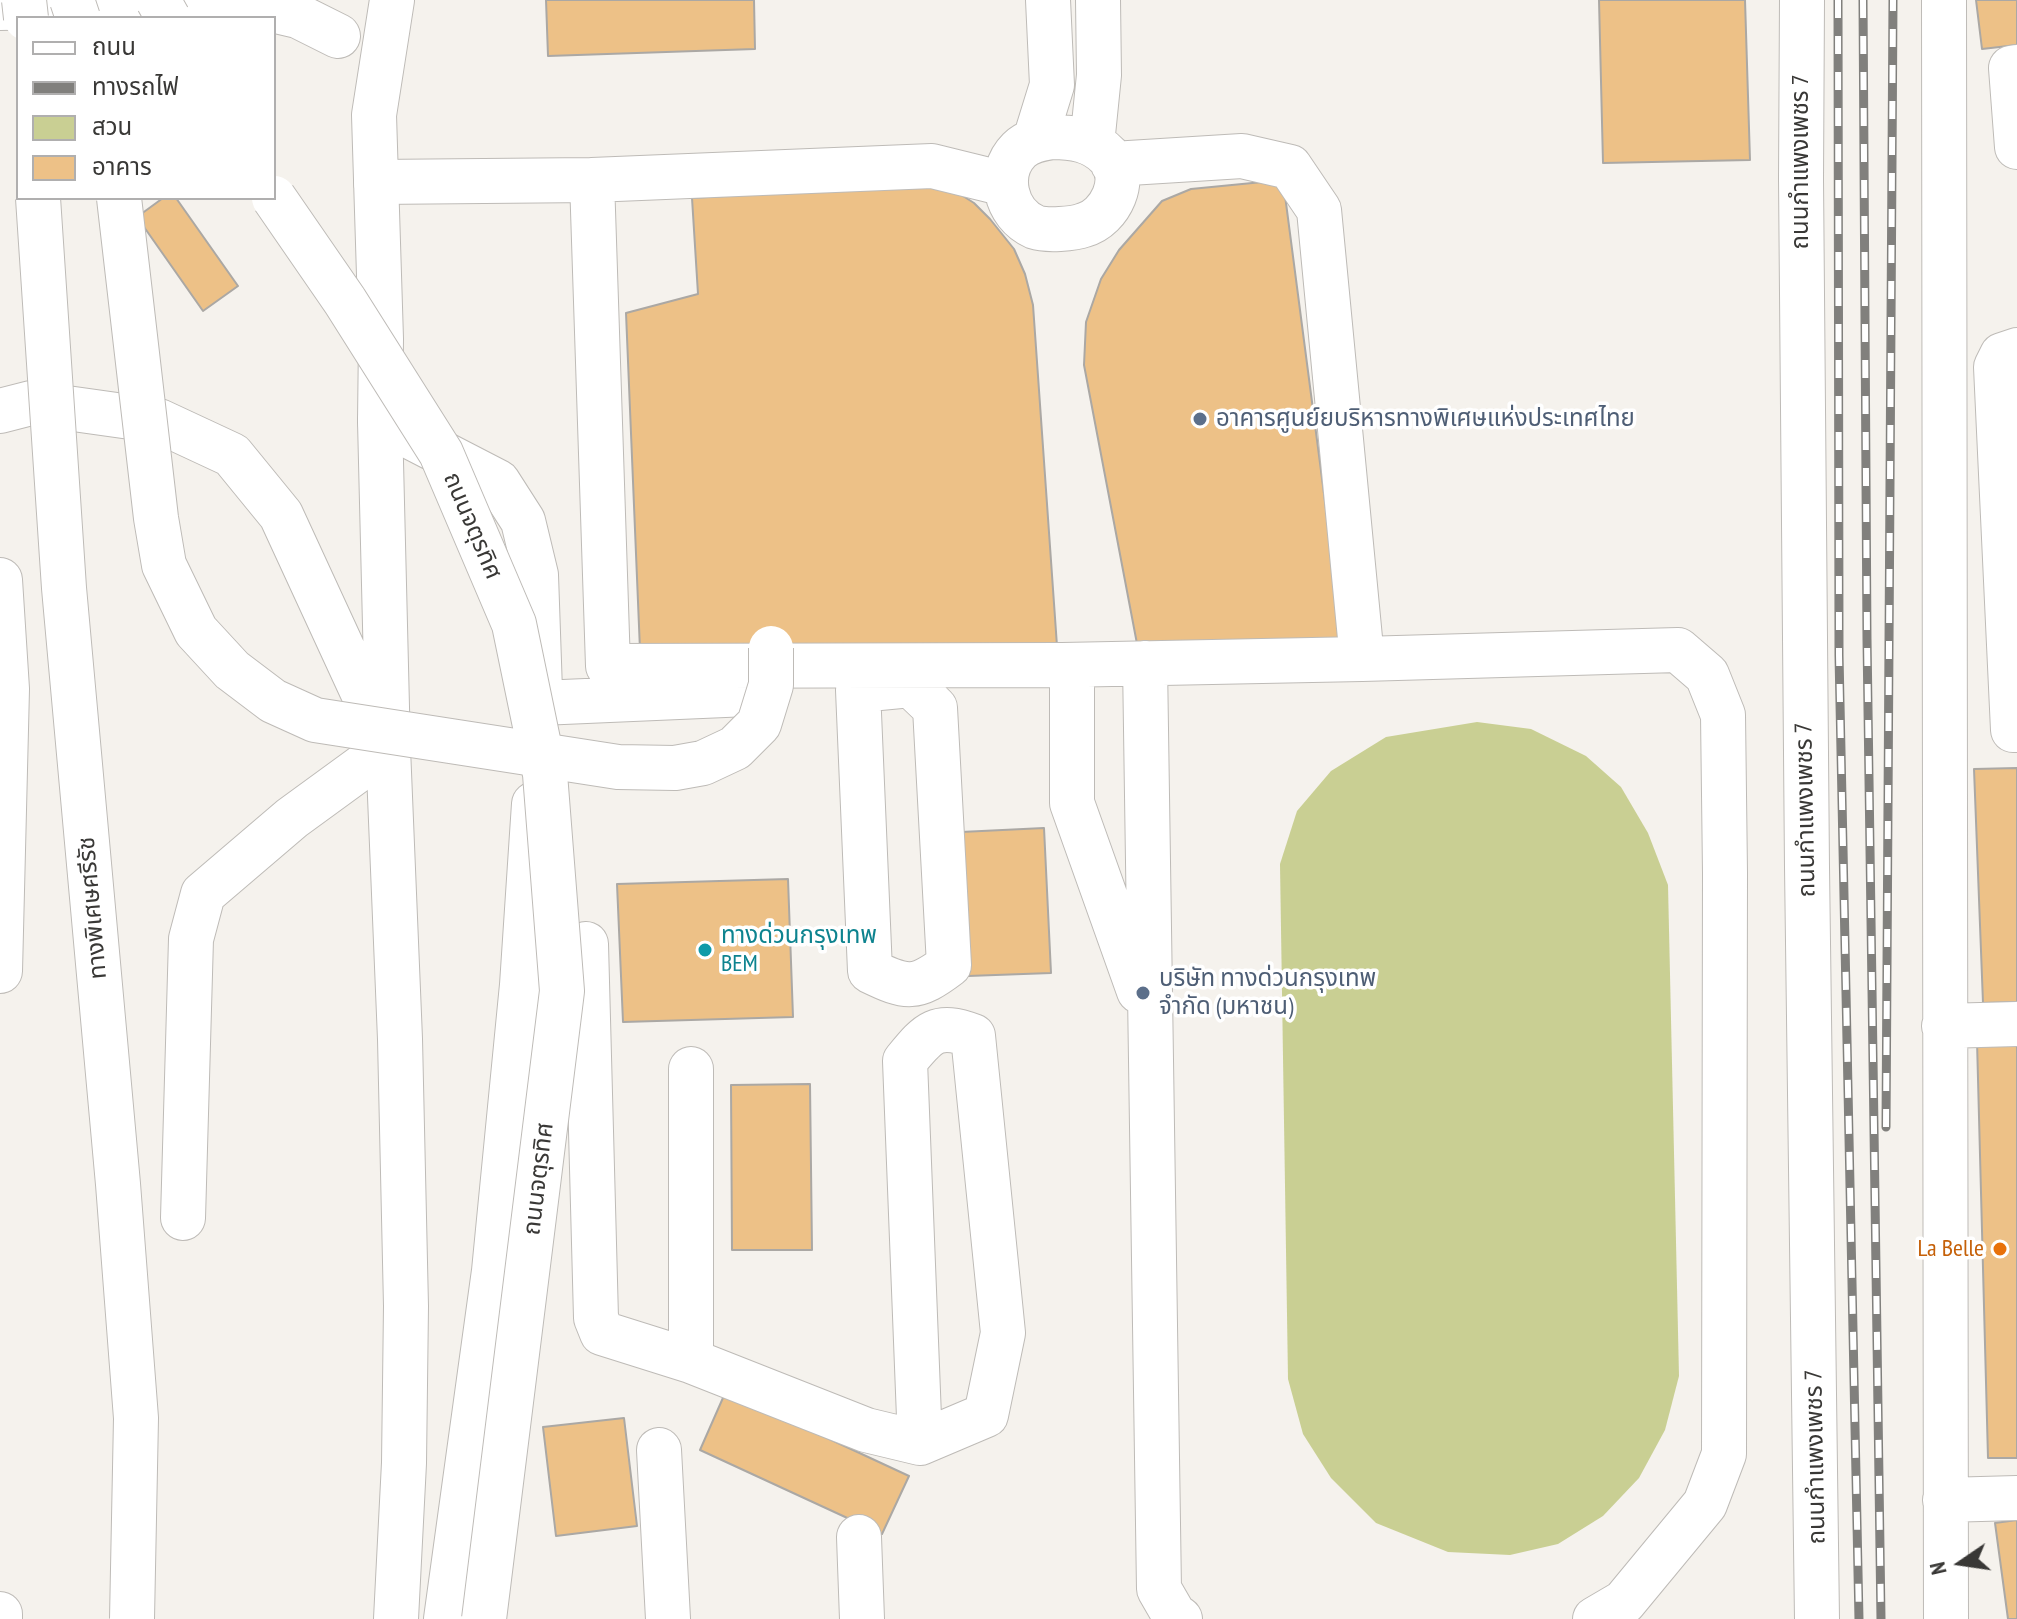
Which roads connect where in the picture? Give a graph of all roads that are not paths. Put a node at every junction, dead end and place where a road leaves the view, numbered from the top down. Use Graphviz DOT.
graph roads {
  1 [pos="392,0"];
  2 [pos="1048,0"];
  3 [pos="1098,0"];
  4 [pos="1802,0"];
  5 [pos="1944,0"];
  6 [pos="0,8"];
  7 [pos="329,18"];
  8 [pos="2017,67"];
  9 [pos="374,115"];
  10 [pos="1035,140"];
  11 [pos="2017,147"];
  12 [pos="1102,154"];
  13 [pos="592,180"];
  14 [pos="376,182"];
  15 [pos="1005,184"];
  16 [pos="38,200"];
  17 [pos="119,200"];
  18 [pos="275,200"];
  19 [pos="2015,350"];
  20 [pos="1944,355"];
  21 [pos="0,411"];
  22 [pos="380,421"];
  23 [pos="0,580"];
  24 [pos="771,648"];
  25 [pos="1362,659"];
  26 [pos="1145,663"];
  27 [pos="1072,665"];
  28 [pos="858,690"];
  29 [pos="540,703"];
  30 [pos="2015,730"];
  31 [pos="1944,733"];
  32 [pos="388,748"];
  33 [pos="586,944"];
  34 [pos="0,971"];
  35 [pos="519,1012"];
  36 [pos="588,1016"];
  37 [pos="1151,1023"];
  38 [pos="2017,1024"];
  39 [pos="1944,1026"];
  40 [pos="691,1069"];
  41 [pos="183,1218"];
  42 [pos="691,1361"];
  43 [pos="920,1443"];
  44 [pos="659,1450"];
  45 [pos="2017,1498"];
  46 [pos="1945,1500"];
  47 [pos="859,1537"];
  48 [pos="132,1619"];
  49 [pos="396,1619"];
  50 [pos="446,1619"];
  51 [pos="484,1619"];
  52 [pos="668,1619"];
  53 [pos="862,1619"];
  54 [pos="1180,1619"];
  55 [pos="1595,1619"];
  56 [pos="1817,1619"];
  57 [pos="1946,1619"];
  1 -- 9 [label="main road"];
  2 -- 10 [label="main road"];
  3 -- 12 [label="main road"];
  4 -- 56 [label="main road, ถนนกำแพงเพชร 7"];
  5 -- 20 [label="main road"];
  6 -- 7 [label="main road"];
  7 -- 9 [label="main road"];
  8 -- 11 [label="main road"];
  9 -- 14 [label="main road"];
  10 -- 12 [label="main road"];
  10 -- 15 [label="main road"];
  12 -- 15 [label="main road"];
  12 -- 25 [label="main road"];
  13 -- 14 [label="main road"];
  13 -- 15 [label="main road"];
  13 -- 27 [label="main road"];
  14 -- 22 [label="main road"];
  16 -- 48 [label="main road, ทางพิเศษศรีรัช, bridge"];
  17 -- 24 [label="main road, bridge"];
  18 -- 51 [label="main road, ถนนจตุรทิศ, bridge"];
  19 -- 20 [label="main road"];
  19 -- 30 [label="main road"];
  20 -- 31 [label="main road"];
  21 -- 32 [label="main road"];
  22 -- 29 [label="main road, ถนนจตุรทิศ"];
  22 -- 32 [label="main road"];
  23 -- 34 [label="main road"];
  25 -- 26 [label="main road"];
  25 -- 55 [label="main road"];
  26 -- 27 [label="main road"];
  26 -- 37 [label="main road"];
  27 -- 37 [label="main road"];
  28 -- 28 [label="main road"];
  28 -- 29 [label="main road"];
  29 -- 35 [label="main road, ถนนจตุรทิศ"];
  30 -- 31 [label="main road"];
  31 -- 39 [label="main road"];
  32 -- 41 [label="main road"];
  32 -- 49 [label="main road"];
  33 -- 36 [label="main road"];
  35 -- 36 [label="main road"];
  35 -- 50 [label="main road, ถนนจตุรทิศ"];
  36 -- 42 [label="main road"];
  37 -- 54 [label="main road"];
  38 -- 39 [label="main road"];
  39 -- 46 [label="main road"];
  40 -- 42 [label="main road"];
  42 -- 43 [label="main road"];
  43 -- 43 [label="main road"];
  44 -- 52 [label="main road"];
  45 -- 46 [label="main road"];
  46 -- 57 [label="main road"];
  47 -- 53 [label="main road"];
}
